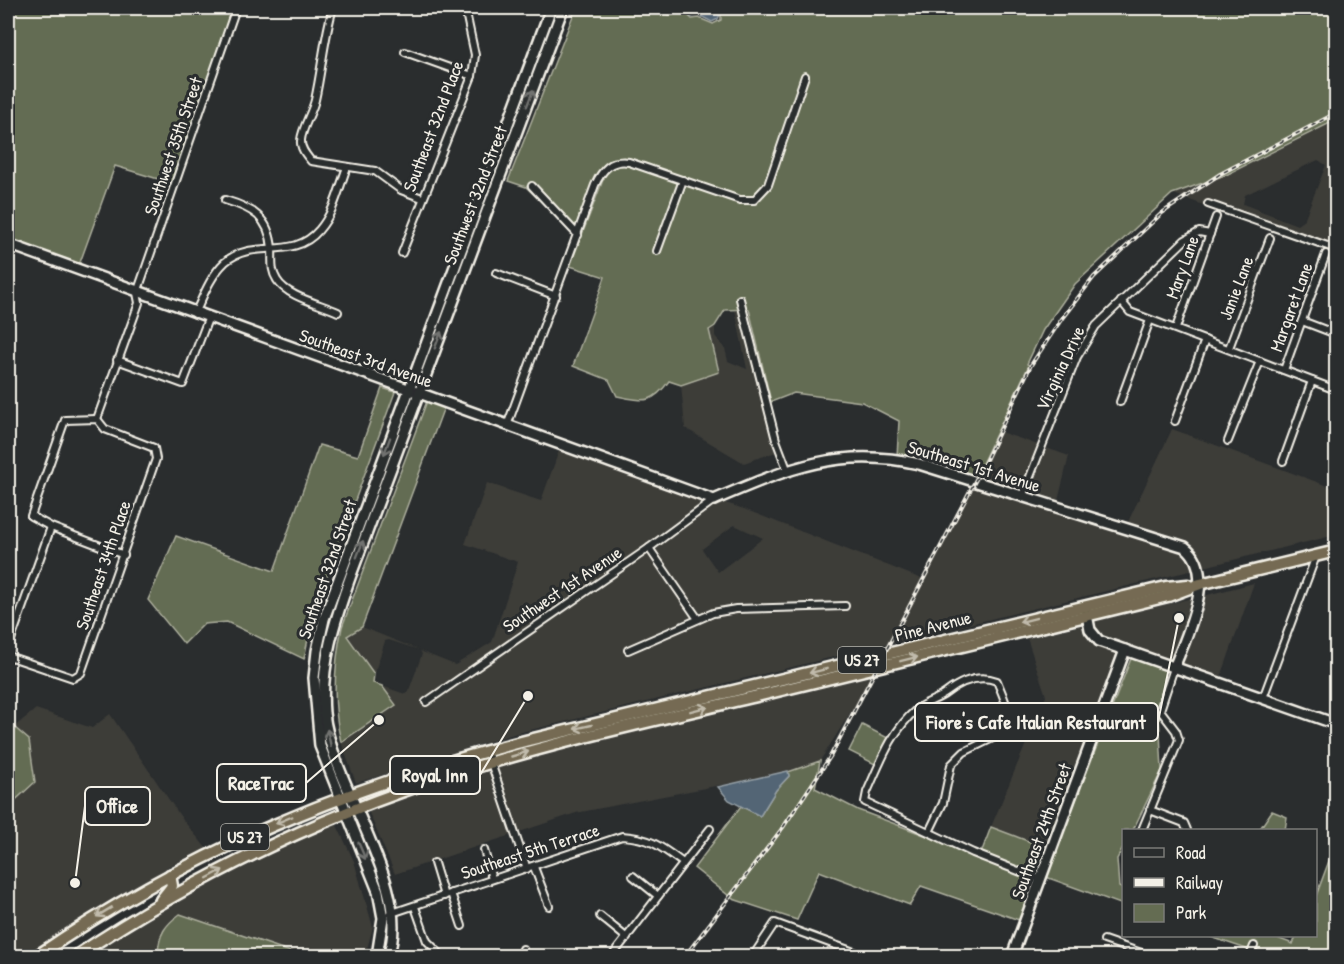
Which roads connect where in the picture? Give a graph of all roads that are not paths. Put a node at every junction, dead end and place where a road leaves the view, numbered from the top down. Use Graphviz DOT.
graph roads {
  1 [pos="236,8"];
  2 [pos="333,8"];
  3 [pos="465,8"];
  4 [pos="550,8"];
  5 [pos="563,8"];
  6 [pos="405,52"];
  7 [pos="472,76"];
  8 [pos="805,76"];
  9 [pos="347,167"];
  10 [pos="683,180"];
  11 [pos="532,186"];
  12 [pos="422,198"];
  13 [pos="225,200"];
  14 [pos="1208,204"];
  15 [pos="1216,217"];
  16 [pos="1210,234"];
  17 [pos="578,235"];
  18 [pos="1270,238"];
  19 [pos="8,244"];
  20 [pos="272,249"];
  21 [pos="1336,249"];
  22 [pos="657,251"];
  23 [pos="402,253"];
  24 [pos="1326,254"];
  25 [pos="496,273"];
  26 [pos="137,293"];
  27 [pos="556,296"];
  28 [pos="740,298"];
  29 [pos="1120,301"];
  30 [pos="338,312"];
  31 [pos="195,314"];
  32 [pos="208,319"];
  33 [pos="1150,320"];
  34 [pos="1302,321"];
  35 [pos="1176,328"];
  36 [pos="1336,334"];
  37 [pos="1205,340"];
  38 [pos="1229,348"];
  39 [pos="117,360"];
  40 [pos="1260,361"];
  41 [pos="1284,370"];
  42 [pos="1312,381"];
  43 [pos="1336,390"];
  44 [pos="407,391"];
  45 [pos="418,394"];
  46 [pos="1120,402"];
  47 [pos="97,419"];
  48 [pos="1175,421"];
  49 [pos="507,426"];
  50 [pos="1228,441"];
  51 [pos="1283,461"];
  52 [pos="787,469"];
  53 [pos="1022,497"];
  54 [pos="714,500"];
  55 [pos="51,527"];
  56 [pos="649,548"];
  57 [pos="1336,551"];
  58 [pos="123,555"];
  59 [pos="1317,555"];
  60 [pos="1200,584"];
  61 [pos="845,606"];
  62 [pos="1086,611"];
  63 [pos="698,619"];
  64 [pos="628,650"];
  65 [pos="1125,650"];
  66 [pos="8,656"];
  67 [pos="1174,668"];
  68 [pos="1263,698"];
  69 [pos="426,702"];
  70 [pos="641,718"];
  71 [pos="1336,724"];
  72 [pos="487,751"];
  73 [pos="491,762"];
  74 [pos="343,795"];
  75 [pos="1150,810"];
  76 [pos="350,811"];
  77 [pos="710,829"];
  78 [pos="1143,829"];
  79 [pos="1186,829"];
  80 [pos="929,832"];
  81 [pos="483,850"];
  82 [pos="434,863"];
  83 [pos="683,863"];
  84 [pos="534,867"];
  85 [pos="527,869"];
  86 [pos="170,874"];
  87 [pos="633,876"];
  88 [pos="492,879"];
  89 [pos="1041,880"];
  90 [pos="451,893"];
  91 [pos="444,896"];
  92 [pos="658,896"];
  93 [pos="549,906"];
  94 [pos="415,907"];
  95 [pos="393,911"];
  96 [pos="600,916"];
  97 [pos="383,918"];
  98 [pos="132,921"];
  99 [pos="462,926"];
  100 [pos="627,938"];
  101 [pos="1104,940"];
  102 [pos="1254,946"];
  103 [pos="431,947"];
  104 [pos="523,949"];
  105 [pos="37,957"];
  106 [pos="76,957"];
  107 [pos="377,957"];
  108 [pos="388,957"];
  109 [pos="428,957"];
  110 [pos="442,957"];
  111 [pos="520,957"];
  112 [pos="612,957"];
  113 [pos="753,957"];
  114 [pos="865,957"];
  115 [pos="1012,957"];
  116 [pos="1150,957"];
  117 [pos="1250,957"];
  1 -- 26 [label="street, Southwest 35th Street"];
  2 -- 9 [label="street"];
  3 -- 7 [label="street, Southeast 32nd Place"];
  4 -- 44 [label="main road, Southwest 32nd Street"];
  45 -- 5 [label="main road, Southwest 32nd Street, one-way"];
  6 -- 7 [label="street"];
  7 -- 12 [label="street, Southeast 32nd Place"];
  8 -- 10 [label="street"];
  9 -- 12 [label="street"];
  9 -- 20 [label="street"];
  10 -- 17 [label="street"];
  10 -- 22 [label="street"];
  11 -- 17 [label="street"];
  12 -- 23 [label="street, Southeast 32nd Place"];
  13 -- 20 [label="street"];
  14 -- 21 [label="street"];
  15 -- 16 [label="street, Mary Lane"];
  16 -- 29 [label="street, Virginia Drive"];
  16 -- 35 [label="street, Mary Lane"];
  17 -- 27 [label="street"];
  18 -- 38 [label="street, Janie Lane"];
  19 -- 26 [label="main road, Southeast 3rd Avenue"];
  20 -- 30 [label="street"];
  20 -- 31 [label="street"];
  24 -- 34 [label="street, Margaret Lane"];
  25 -- 27 [label="street"];
  26 -- 31 [label="main road, Southeast 3rd Avenue"];
  26 -- 39 [label="street, Southwest 35th Street"];
  27 -- 49 [label="street"];
  28 -- 52 [label="street"];
  29 -- 33 [label="street"];
  29 -- 53 [label="street, Virginia Drive"];
  31 -- 32 [label="main road, Southeast 3rd Avenue"];
  32 -- 39 [label="street"];
  32 -- 44 [label="main road, Southeast 3rd Avenue"];
  33 -- 35 [label="street"];
  33 -- 46 [label="street"];
  34 -- 36 [label="street"];
  34 -- 41 [label="street, Margaret Lane"];
  35 -- 37 [label="street"];
  37 -- 38 [label="street"];
  37 -- 48 [label="street"];
  38 -- 40 [label="street"];
  39 -- 47 [label="street, Southwest 35th Street"];
  40 -- 41 [label="street"];
  40 -- 50 [label="street"];
  41 -- 42 [label="street"];
  42 -- 43 [label="street"];
  42 -- 51 [label="street"];
  44 -- 45 [label="main road, Southeast 3rd Avenue"];
  44 -- 74 [label="main road, Southeast 32nd Street, one-way"];
  45 -- 49 [label="main road, Southeast 3rd Avenue"];
  74 -- 45 [label="main road, Southeast 32nd Street, one-way"];
  47 -- 55 [label="street"];
  47 -- 58 [label="street, Southeast 34th Place"];
  49 -- 54 [label="main road, Southeast 3rd Avenue"];
  52 -- 53 [label="main road, Southeast 1st Avenue"];
  52 -- 54 [label="main road, Southeast 1st Avenue"];
  53 -- 60 [label="main road, Southeast 1st Avenue"];
  54 -- 56 [label="street, Southwest 1st Avenue"];
  55 -- 58 [label="street"];
  55 -- 66 [label="street"];
  56 -- 63 [label="street"];
  56 -- 69 [label="street, Southwest 1st Avenue"];
  57 -- 59 [label="highway, Pine Avenue / US 27"];
  58 -- 66 [label="street, Southeast 34th Place"];
  59 -- 60 [label="highway, Pine Avenue / US 27"];
  59 -- 68 [label="street"];
  60 -- 62 [label="highway, Pine Avenue / US 27"];
  60 -- 67 [label="main road"];
  61 -- 63 [label="street"];
  62 -- 65 [label="main road"];
  62 -- 70 [label="highway, Pine Avenue / US 27"];
  63 -- 64 [label="street"];
  65 -- 67 [label="main road"];
  65 -- 89 [label="main road, Southeast 24th Street"];
  67 -- 68 [label="main road"];
  67 -- 75 [label="street"];
  68 -- 71 [label="main road"];
  70 -- 72 [label="highway, US 27, one-way"];
  73 -- 70 [label="highway, US 27, one-way"];
  72 -- 73 [label="street"];
  72 -- 74 [label="highway, US 27"];
  73 -- 76 [label="highway, US 27"];
  73 -- 85 [label="street"];
  74 -- 76 [label="main road"];
  74 -- 86 [label="highway, US 27, one-way"];
  75 -- 78 [label="street"];
  75 -- 79 [label="street"];
  76 -- 95 [label="main road"];
  76 -- 97 [label="main road, one-way"];
  98 -- 76 [label="highway, US 27, one-way"];
  77 -- 83 [label="street"];
  80 -- 80 [label="street"];
  80 -- 89 [label="street"];
  81 -- 88 [label="street"];
  82 -- 91 [label="street"];
  83 -- 84 [label="street, Southeast 5th Terrace"];
  83 -- 92 [label="street"];
  84 -- 85 [label="street, Southeast 5th Terrace"];
  84 -- 93 [label="street"];
  85 -- 88 [label="street, Southeast 5th Terrace"];
  86 -- 98 [label="highway"];
  86 -- 105 [label="highway, US 27, one-way"];
  87 -- 92 [label="street"];
  88 -- 90 [label="street, Southeast 5th Terrace"];
  89 -- 115 [label="main road, Southeast 24th Street"];
  90 -- 91 [label="street, Southeast 5th Terrace"];
  90 -- 99 [label="street"];
  91 -- 94 [label="street, Southeast 5th Terrace"];
  92 -- 100 [label="street"];
  94 -- 95 [label="street, Southeast 5th Terrace"];
  94 -- 103 [label="street"];
  95 -- 97 [label="street, Southeast 5th Terrace"];
  95 -- 108 [label="main road"];
  96 -- 100 [label="street"];
  97 -- 107 [label="main road"];
  98 -- 106 [label="highway, US 27"];
  100 -- 112 [label="street"];
  101 -- 116 [label="street"];
  102 -- 117 [label="street"];
  103 -- 109 [label="street"];
  103 -- 110 [label="street"];
  104 -- 111 [label="street"];
  113 -- 114 [label="street"];
}
